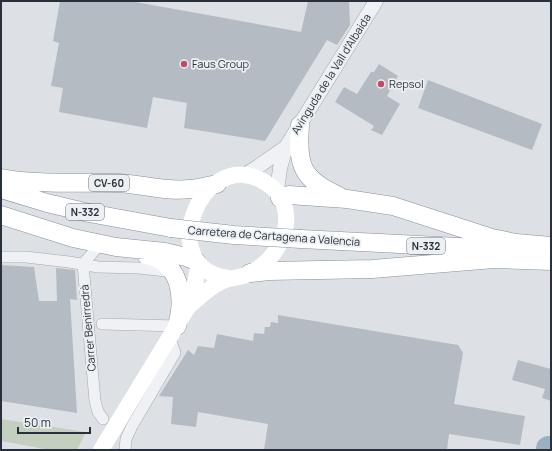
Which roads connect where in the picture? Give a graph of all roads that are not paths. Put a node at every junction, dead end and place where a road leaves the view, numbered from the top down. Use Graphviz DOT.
graph roads {
  1 [pos="376,1"];
  2 [pos="300,125"];
  3 [pos="286,147"];
  4 [pos="244,175"];
  5 [pos="1,178"];
  6 [pos="217,184"];
  7 [pos="1,189"];
  8 [pos="279,195"];
  9 [pos="347,199"];
  10 [pos="1,215"];
  11 [pos="108,245"];
  12 [pos="551,246"];
  13 [pos="551,253"];
  14 [pos="1,257"];
  15 [pos="551,261"];
  16 [pos="198,262"];
  17 [pos="83,264"];
  18 [pos="166,271"];
  19 [pos="250,273"];
  20 [pos="229,278"];
  21 [pos="188,307"];
  22 [pos="102,324"];
  23 [pos="173,332"];
  24 [pos="103,419"];
  25 [pos="101,450"];
  26 [pos="125,450"];
  1 -- 2 [label="street, Avinguda de la Vall d'Albaida"];
  2 -- 3 [label="street, Avinguda de la Vall d'Albaida"];
  2 -- 9 [label="highway"];
  3 -- 4 [label="street, Avinguda de la Vall d'Albaida"];
  3 -- 8 [label="street, Avinguda de la Vall d'Albaida"];
  4 -- 6 [label="main road"];
  4 -- 8 [label="main road"];
  5 -- 6 [label="highway, CV-60"];
  6 -- 16 [label="main road"];
  7 -- 13 [label="highway, Carretera de Cartagena a Valencia / N-332, bridge"];
  8 -- 9 [label="highway"];
  8 -- 19 [label="main road"];
  9 -- 12 [label="highway"];
  10 -- 11 [label="highway"];
  11 -- 16 [label="highway"];
  11 -- 17 [label="street"];
  11 -- 23 [label="highway"];
  14 -- 17 [label="street"];
  15 -- 19 [label="highway"];
  16 -- 20 [label="main road"];
  16 -- 21 [label="main road"];
  17 -- 18 [label="street"];
  17 -- 24 [label="street, Carrer Benirredrà"];
  19 -- 20 [label="main road"];
  20 -- 21 [label="main road"];
  21 -- 23 [label="main road"];
  22 -- 23 [label="street"];
  23 -- 25 [label="main road"];
  23 -- 26 [label="street"];
}
